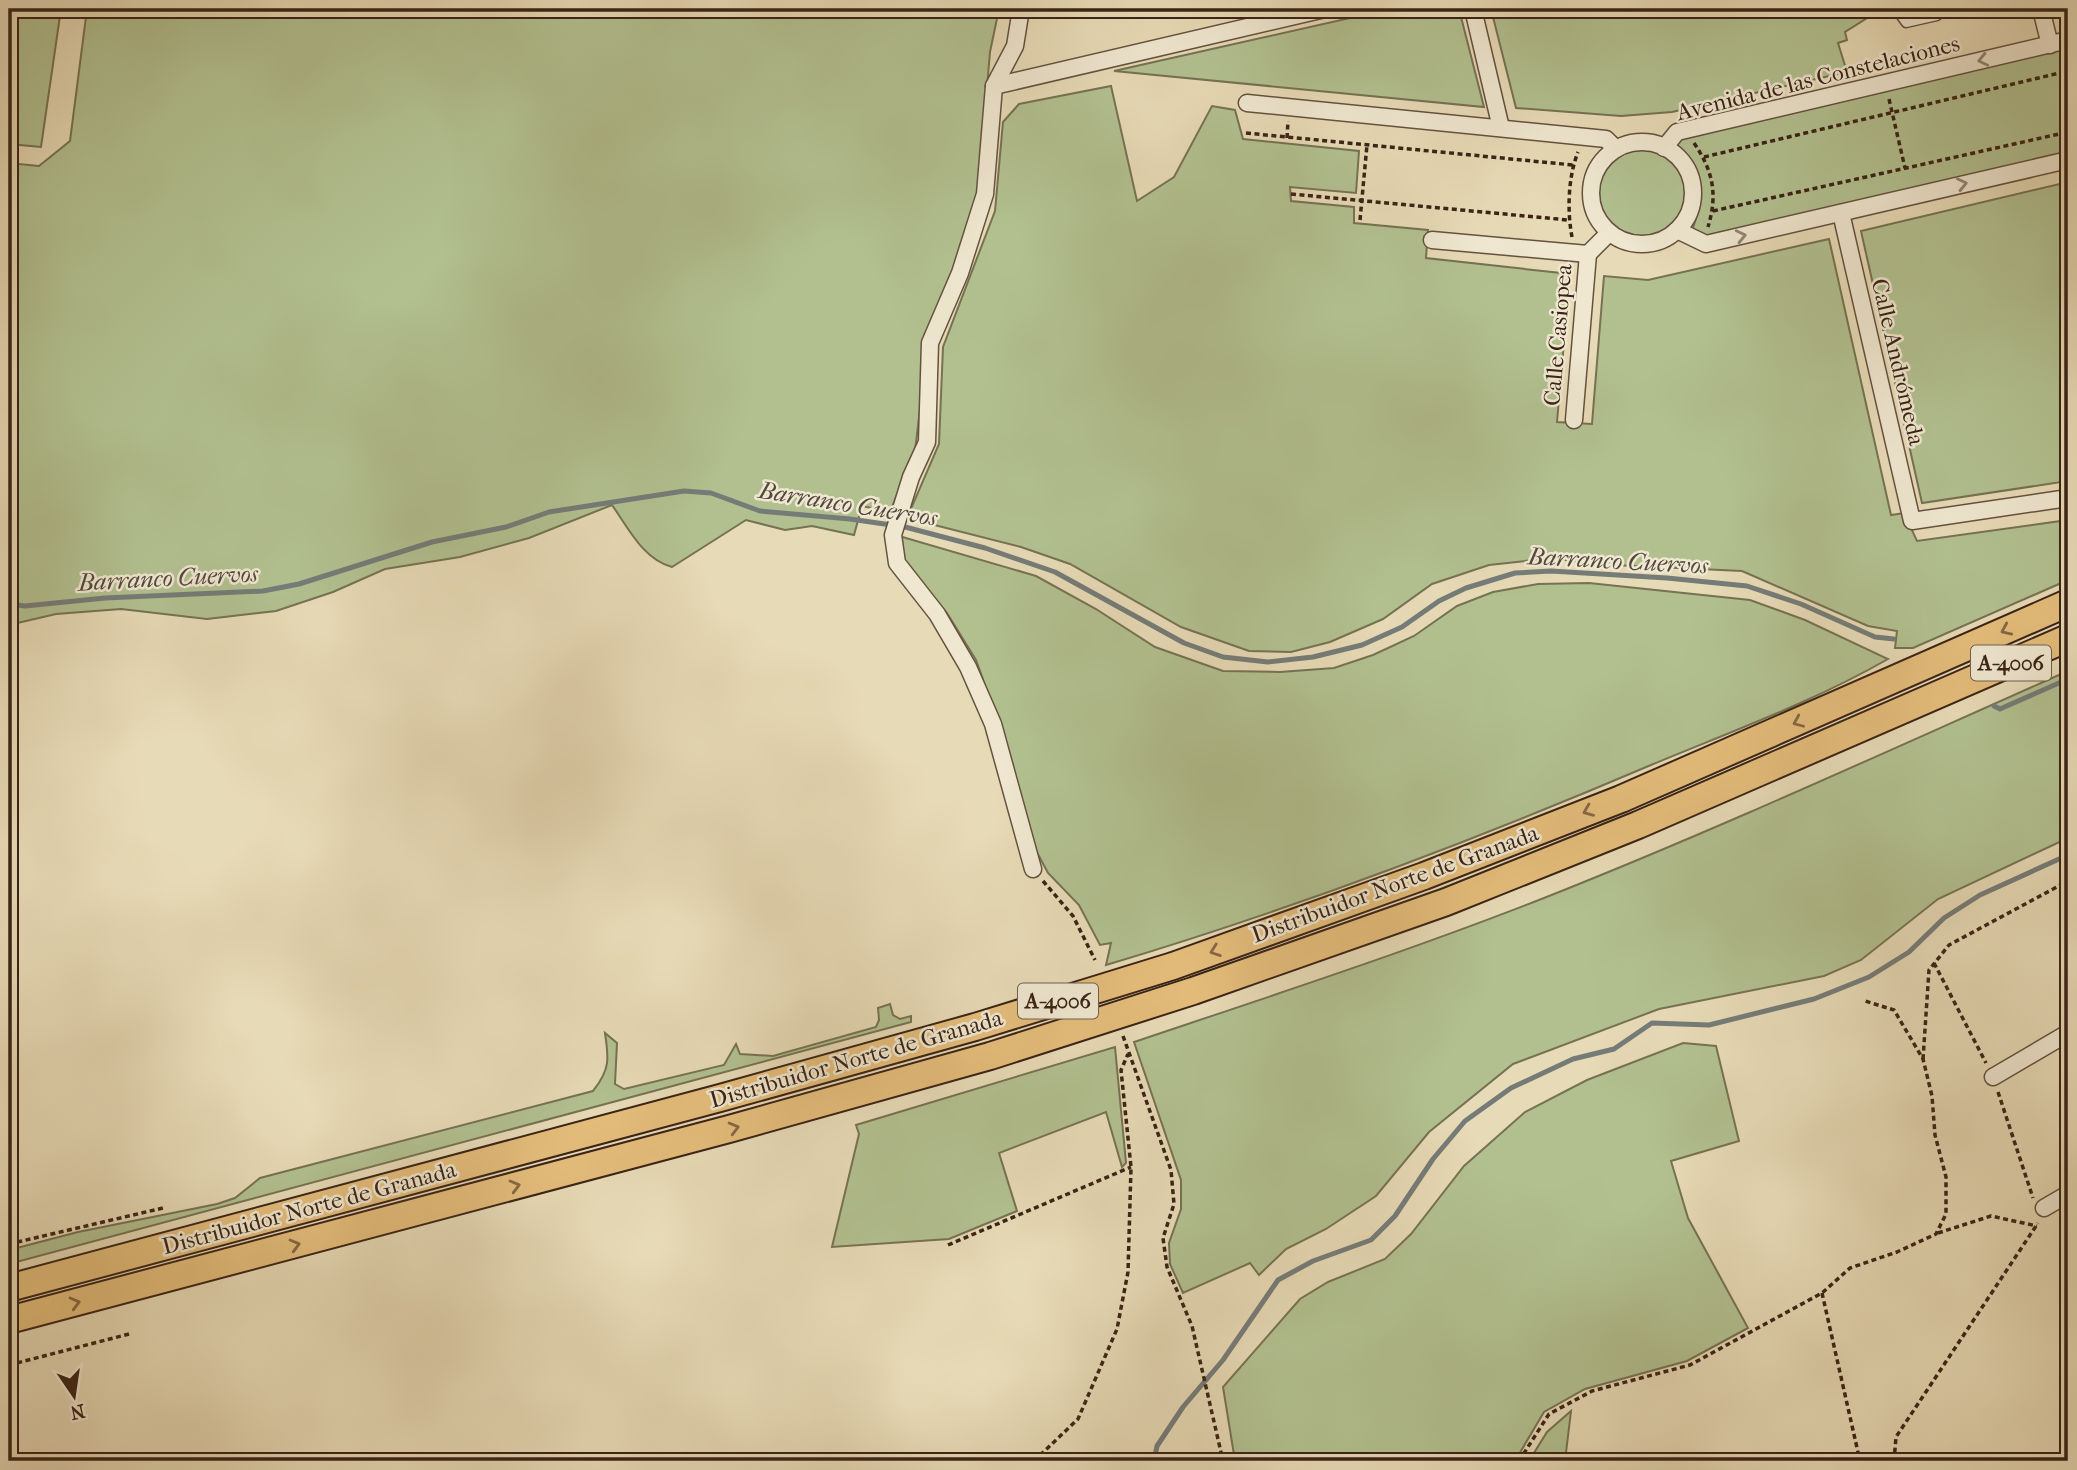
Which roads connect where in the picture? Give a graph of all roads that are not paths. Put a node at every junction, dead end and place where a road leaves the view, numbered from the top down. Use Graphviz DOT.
graph roads {
  1 [pos="1021,9"];
  2 [pos="1325,9"];
  3 [pos="1473,9"];
  4 [pos="1896,9"];
  5 [pos="2041,9"];
  6 [pos="1937,16"];
  7 [pos="2068,40"];
  8 [pos="2050,45"];
  9 [pos="994,86"];
  10 [pos="1247,103"];
  11 [pos="1501,128"];
  12 [pos="1664,148"];
  13 [pos="1616,149"];
  14 [pos="2068,160"];
  15 [pos="1841,213"];
  16 [pos="1676,230"];
  17 [pos="1609,233"];
  18 [pos="1432,240"];
  19 [pos="1588,254"];
  20 [pos="1574,420"];
  21 [pos="2068,498"];
  22 [pos="2068,603"];
  23 [pos="2068,638"];
  24 [pos="1033,869"];
  25 [pos="2068,1033"];
  26 [pos="1993,1077"];
  27 [pos="2068,1194"];
  28 [pos="2044,1208"];
  29 [pos="9,1287"];
  30 [pos="9,1320"];
  1 -- 9 [label="street"];
  2 -- 9 [label="street"];
  3 -- 11 [label="street"];
  4 -- 6 [label="lane"];
  5 -- 8 [label="street"];
  7 -- 8 [label="street, Avenida de las Constelaciones"];
  8 -- 12 [label="street, Avenida de las Constelaciones, one-way"];
  9 -- 24 [label="street"];
  10 -- 11 [label="street"];
  11 -- 13 [label="street"];
  12 -- 13 [label="street"];
  12 -- 16 [label="street"];
  13 -- 17 [label="street"];
  15 -- 14 [label="street, one-way"];
  16 -- 15 [label="street, one-way"];
  15 -- 21 [label="street, Calle Andrómeda"];
  16 -- 17 [label="street"];
  17 -- 19 [label="street"];
  18 -- 19 [label="street"];
  19 -- 20 [label="street, Calle Casiopea"];
  22 -- 29 [label="main road, Distribuidor Norte de Granada / A-4006, one-way"];
  30 -- 23 [label="main road, Distribuidor Norte de Granada / A-4006, one-way"];
  25 -- 26 [label="street"];
  27 -- 28 [label="street"];
}
